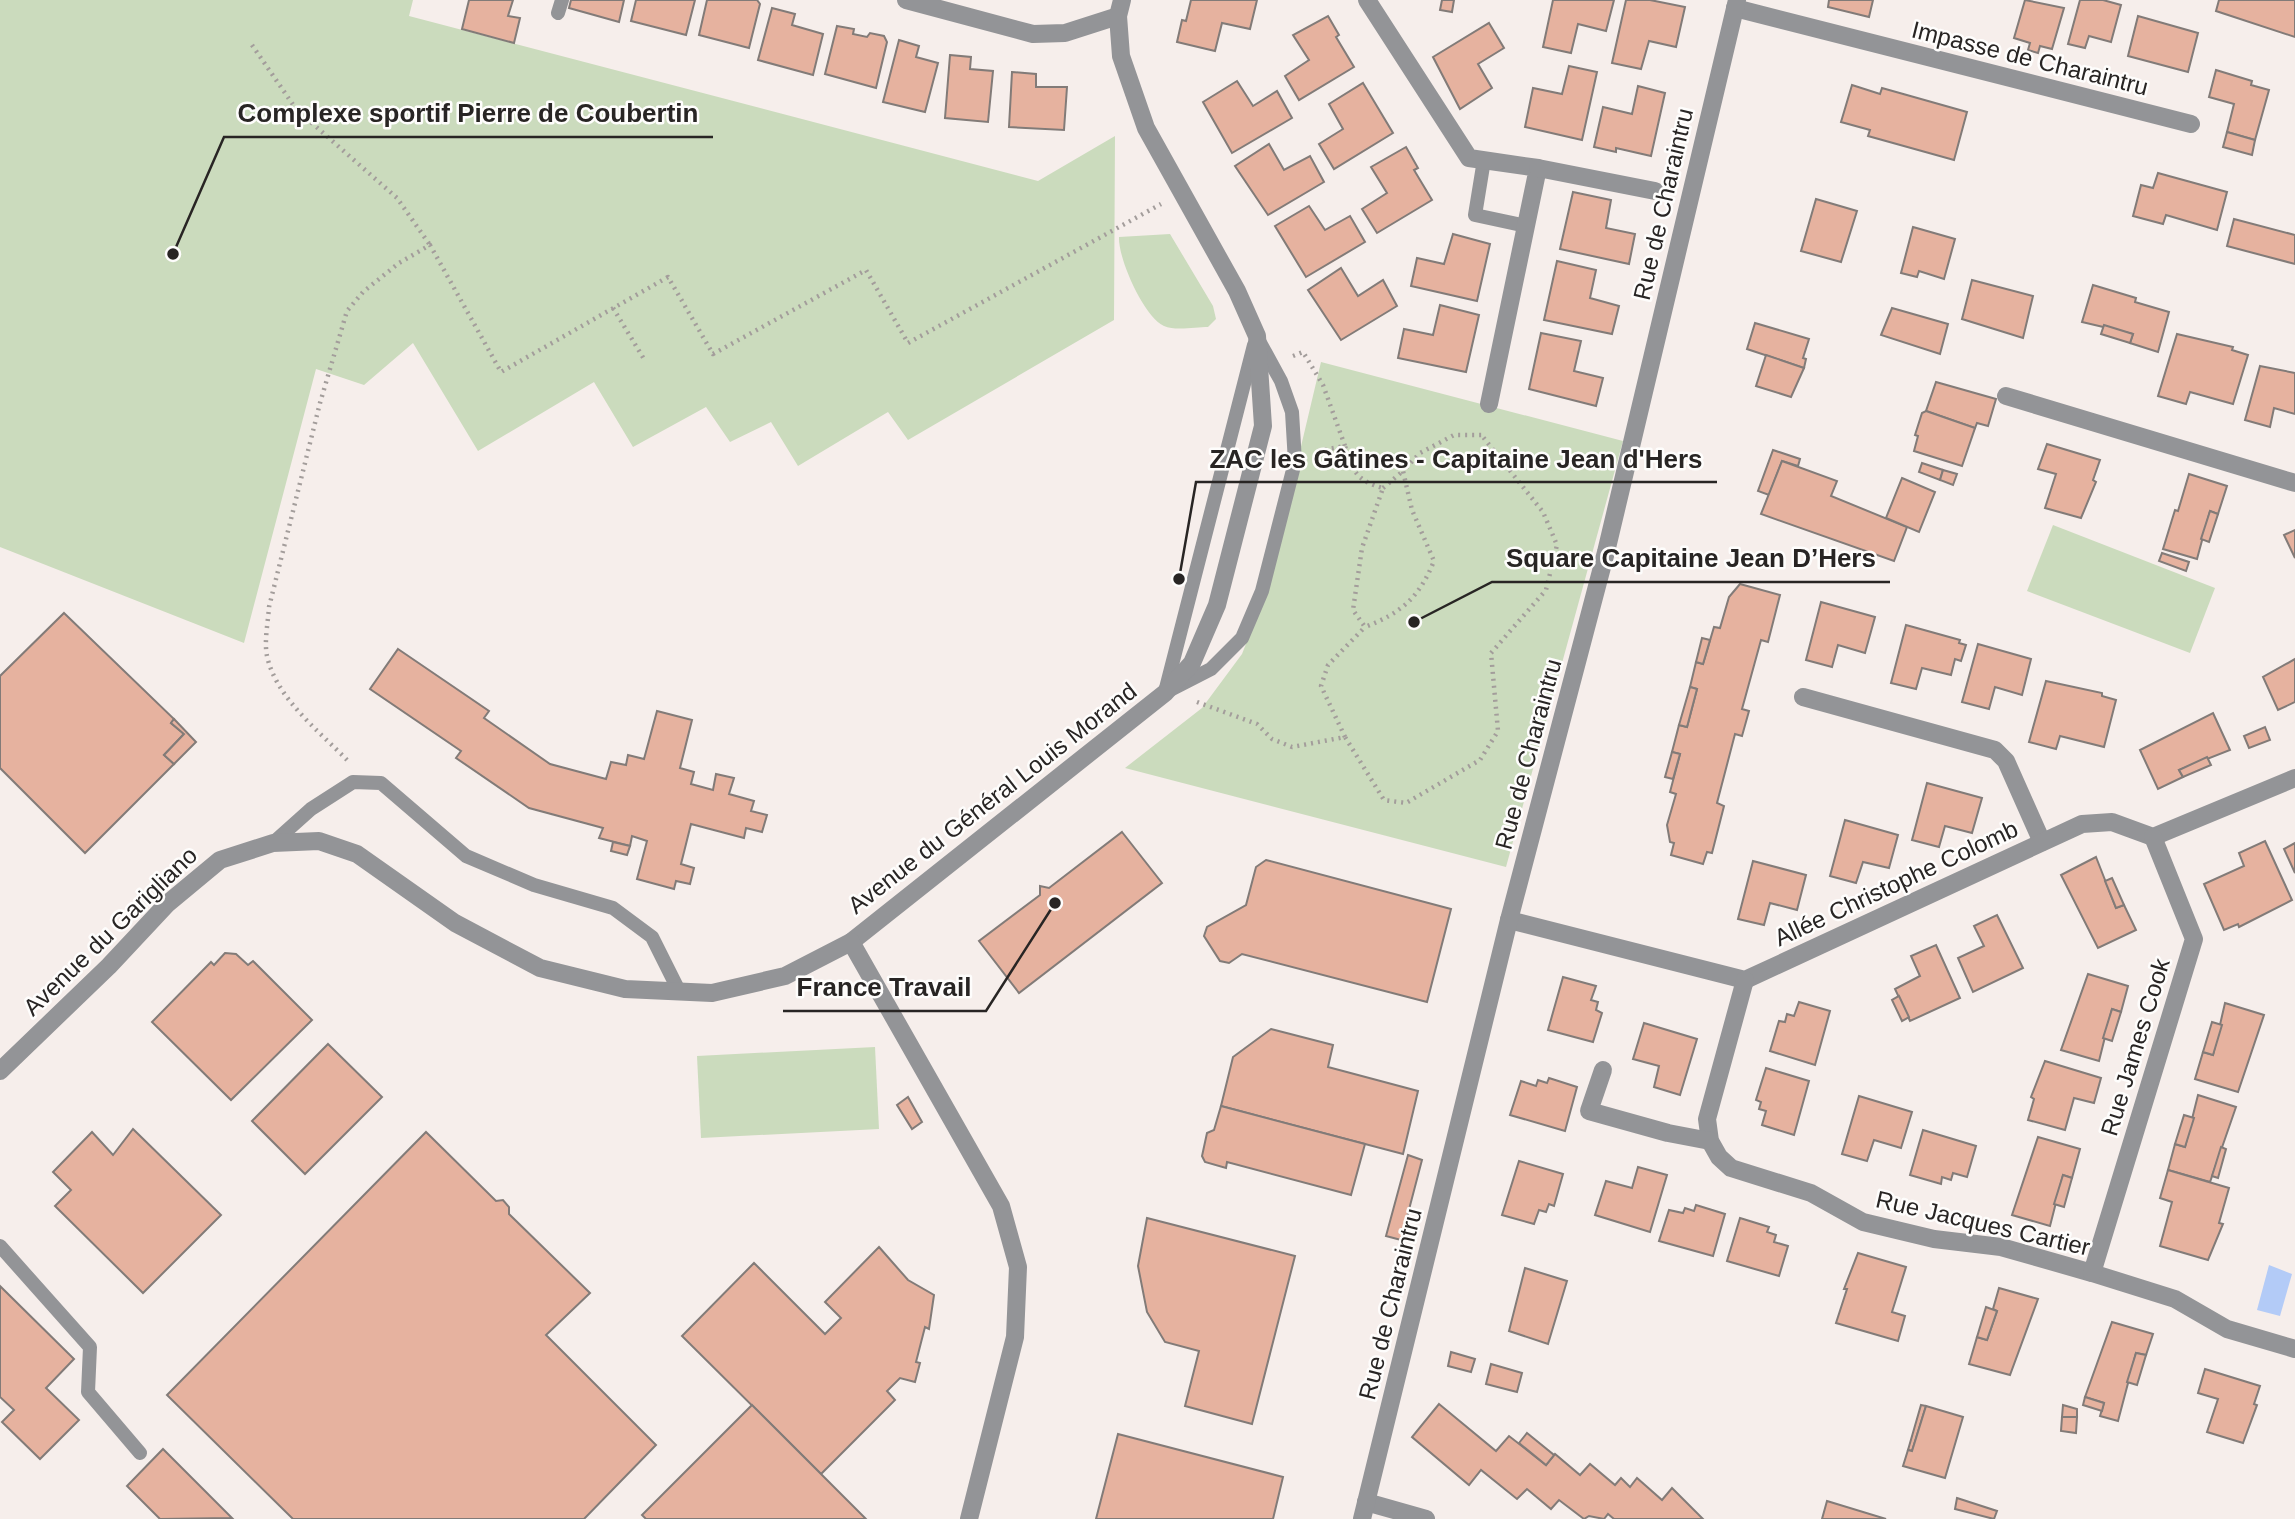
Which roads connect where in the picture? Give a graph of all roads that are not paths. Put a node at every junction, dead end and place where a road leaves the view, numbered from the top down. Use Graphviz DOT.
graph roads {
  1 [pos="906,0"];
  2 [pos="1367,0"];
  3 [pos="1736,4"];
  4 [pos="1120,8"];
  5 [pos="2191,124"];
  6 [pos="1485,160"];
  7 [pos="1538,168"];
  8 [pos="1656,191"];
  9 [pos="1526,226"];
  10 [pos="1257,336"];
  11 [pos="2006,396"];
  12 [pos="1489,404"];
  13 [pos="2295,483"];
  14 [pos="1165,693"];
  15 [pos="1803,697"];
  16 [pos="2295,778"];
  17 [pos="2153,837"];
  18 [pos="2042,842"];
  19 [pos="273,843"];
  20 [pos="1509,920"];
  21 [pos="851,942"];
  22 [pos="1745,980"];
  23 [pos="679,991"];
  24 [pos="1602,1070"];
  25 [pos="0,1071"];
  26 [pos="1710,1141"];
  27 [pos="0,1246"];
  28 [pos="2092,1273"];
  29 [pos="2295,1349"];
  30 [pos="140,1454"];
  31 [pos="1364,1511"];
  32 [pos="968,1519"];
  33 [pos="1426,1519"];
  1 -- 4 [label="street"];
  2 -- 6 [label="street"];
  3 -- 5 [label="street, Impasse de Charaintru"];
  3 -- 20 [label="street, Rue de Charaintru"];
  4 -- 10 [label="street, Avenue du Général Louis Morand"];
  6 -- 7 [label="street"];
  6 -- 9 [label="lane"];
  7 -- 8 [label="street"];
  7 -- 9 [label="street"];
  9 -- 12 [label="street"];
  10 -- 14 [label="lane, Avenue du Général Louis Morand"];
  10 -- 14 [label="street, Avenue du Général Louis Morand"];
  10 -- 14 [label="lane, Avenue du Général Louis Morand"];
  11 -- 13 [label="street"];
  14 -- 21 [label="street, Avenue du Général Louis Morand"];
  15 -- 18 [label="street"];
  16 -- 17 [label="street"];
  17 -- 18 [label="street, Allée Christophe Colomb"];
  17 -- 28 [label="street, Rue James Cook"];
  18 -- 22 [label="street, Allée Christophe Colomb"];
  19 -- 23 [label="street, Avenue du Garigliano"];
  19 -- 23 [label="lane"];
  19 -- 25 [label="street, Avenue du Garigliano"];
  20 -- 22 [label="street"];
  20 -- 31 [label="street, Rue de Charaintru"];
  21 -- 23 [label="street, Avenue du Garigliano"];
  21 -- 32 [label="street"];
  22 -- 26 [label="street"];
  24 -- 26 [label="street"];
  26 -- 28 [label="street, Rue Jacques Cartier"];
  27 -- 30 [label="lane"];
  28 -- 29 [label="street, Rue Jacques Cartier"];
  31 -- 33 [label="street"];
}
